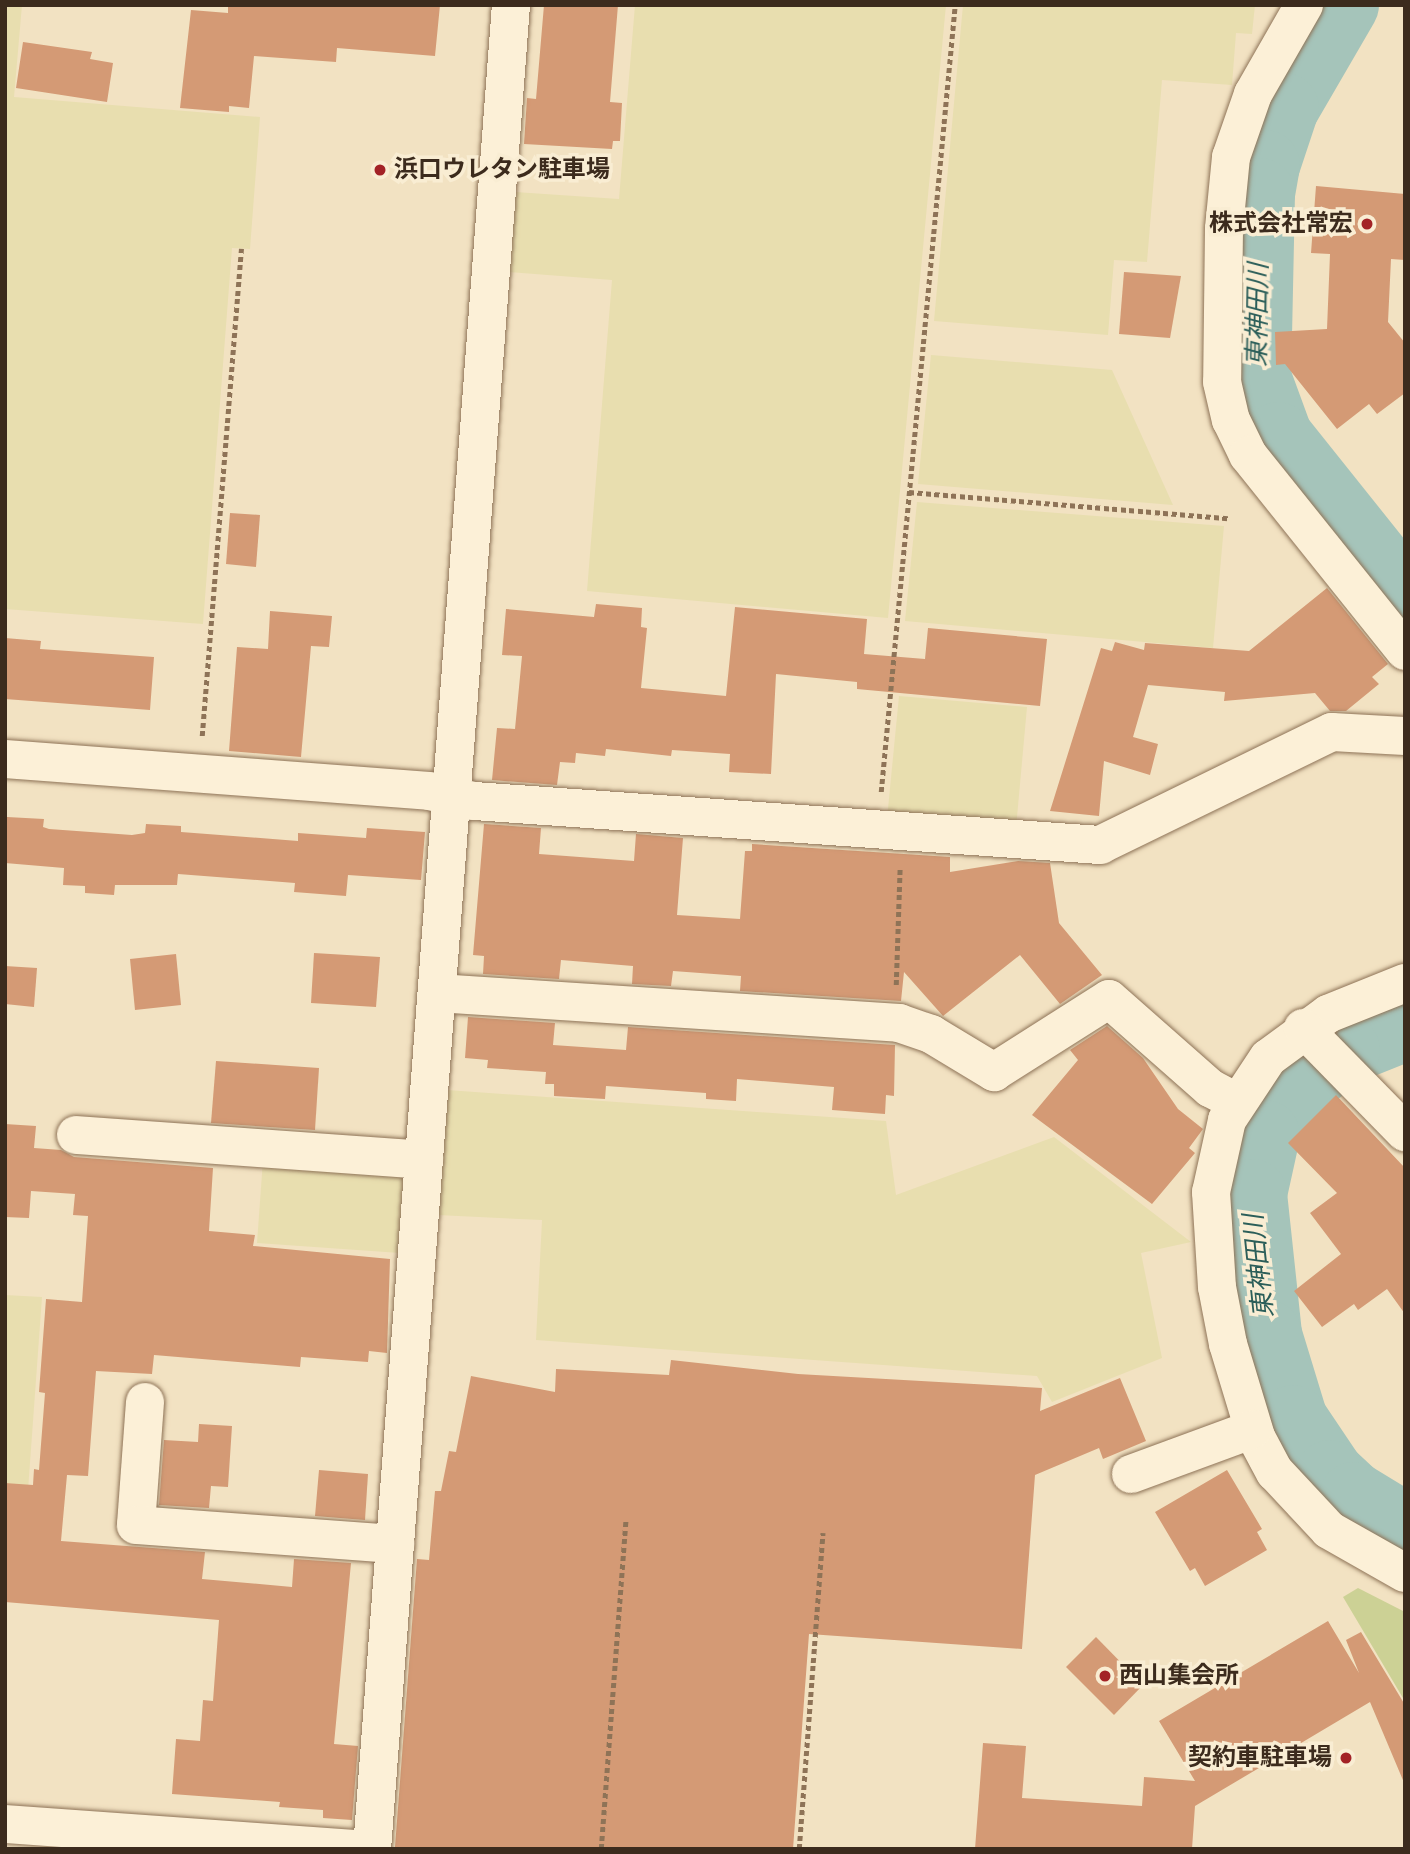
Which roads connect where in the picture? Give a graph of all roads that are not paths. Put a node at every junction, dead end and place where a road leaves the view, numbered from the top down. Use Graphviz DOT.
graph roads {
  1 [pos="511,5"];
  2 [pos="1304,5"];
  3 [pos="1405,651"];
  4 [pos="1405,736"];
  5 [pos="5,759"];
  6 [pos="452,795"];
  7 [pos="1405,983"];
  8 [pos="437,993"];
  9 [pos="1307,1032"];
  10 [pos="1236,1102"];
  11 [pos="1405,1132"];
  12 [pos="76,1135"];
  13 [pos="424,1160"];
  14 [pos="145,1402"];
  15 [pos="1253,1429"];
  16 [pos="1131,1474"];
  17 [pos="395,1544"];
  18 [pos="1405,1573"];
  19 [pos="5,1824"];
  20 [pos="356,1849"];
  21 [pos="372,1849"];
  1 -- 6 [label="street"];
  2 -- 3 [label="street"];
  4 -- 6 [label="street"];
  5 -- 6 [label="street"];
  6 -- 8 [label="street"];
  7 -- 9 [label="street"];
  8 -- 10 [label="street"];
  8 -- 13 [label="street"];
  9 -- 10 [label="street"];
  9 -- 11 [label="street"];
  10 -- 15 [label="street"];
  12 -- 13 [label="street"];
  13 -- 17 [label="street"];
  14 -- 17 [label="street"];
  15 -- 16 [label="street"];
  15 -- 18 [label="street"];
  17 -- 21 [label="street"];
  19 -- 20 [label="street"];
}
